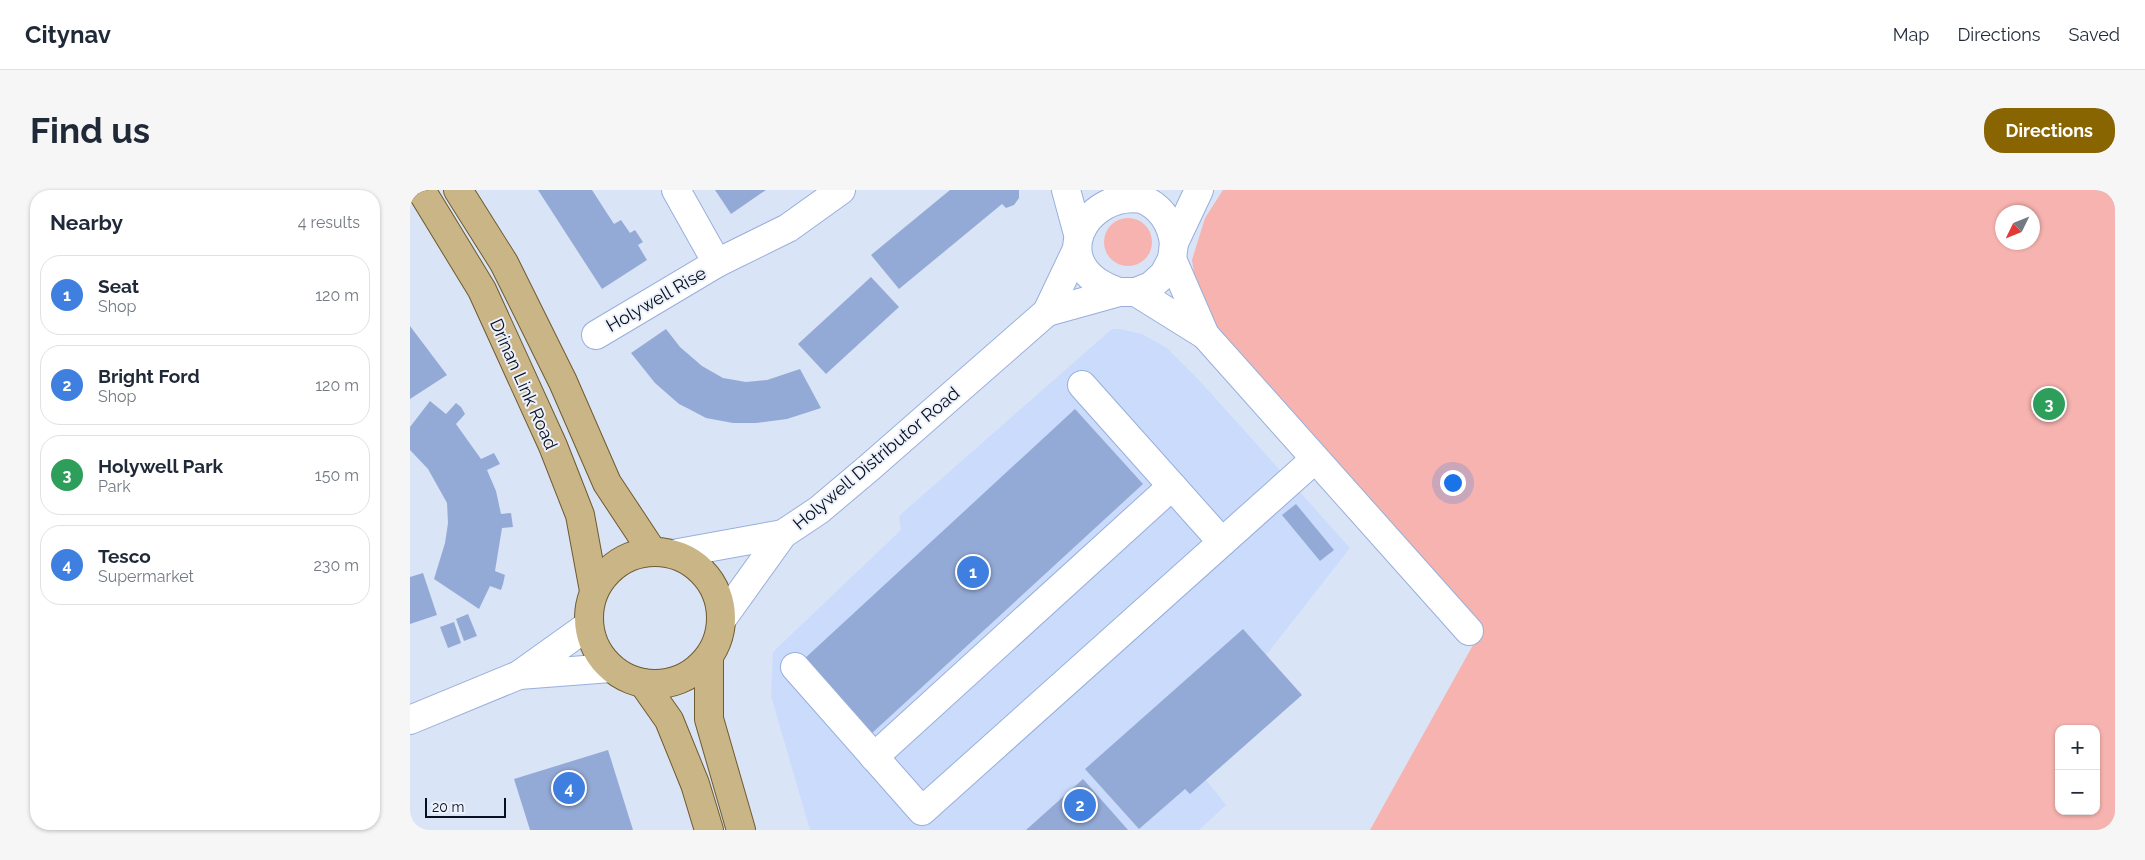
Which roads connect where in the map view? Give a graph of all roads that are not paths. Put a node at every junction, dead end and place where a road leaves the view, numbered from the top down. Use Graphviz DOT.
graph roads {
  1 [pos="421,190"];
  2 [pos="458,190"];
  3 [pos="676,190"];
  4 [pos="841,190"];
  5 [pos="1066,190"];
  6 [pos="1199,190"];
  7 [pos="1130,193"];
  8 [pos="1078,242"];
  9 [pos="1173,251"];
  10 [pos="717,264"];
  11 [pos="1127,292"];
  12 [pos="1047,312"];
  13 [pos="596,335"];
  14 [pos="1205,335"];
  15 [pos="1082,385"];
  16 [pos="1315,459"];
  17 [pos="1172,486"];
  18 [pos="783,534"];
  19 [pos="1222,542"];
  20 [pos="663,553"];
  21 [pos="594,591"];
  22 [pos="722,618"];
  23 [pos="589,625"];
  24 [pos="1469,631"];
  25 [pos="709,657"];
  26 [pos="795,667"];
  27 [pos="612,668"];
  28 [pos="519,675"];
  29 [pos="643,683"];
  30 [pos="410,720"];
  31 [pos="874,757"];
  32 [pos="709,830"];
  33 [pos="741,830"];
  1 -- 21 [label="main road, Drinan Link Road"];
  2 -- 20 [label="main road, Drinan Link Road"];
  3 -- 10 [label="street, Holywell Rise"];
  4 -- 10 [label="street, Holywell Rise"];
  5 -- 8 [label="street"];
  6 -- 9 [label="street, Holywell Distributor Road"];
  7 -- 8 [label="street, Holywell Distributor Road"];
  7 -- 9 [label="street, Holywell Distributor Road"];
  8 -- 11 [label="street"];
  8 -- 12 [label="street, Holywell Distributor Road"];
  9 -- 11 [label="street, Holywell Distributor Road"];
  9 -- 14 [label="street"];
  10 -- 13 [label="street, Holywell Rise"];
  11 -- 12 [label="street, Holywell Distributor Road"];
  11 -- 14 [label="street"];
  12 -- 18 [label="street, Holywell Distributor Road"];
  14 -- 16 [label="street"];
  15 -- 17 [label="street"];
  16 -- 19 [label="street"];
  16 -- 24 [label="street"];
  17 -- 19 [label="street"];
  17 -- 31 [label="street"];
  18 -- 20 [label="street"];
  18 -- 22 [label="street, Holywell Distributor Road"];
  19 -- 31 [label="street"];
  20 -- 21 [label="main road"];
  20 -- 22 [label="main road"];
  21 -- 23 [label="main road"];
  22 -- 25 [label="main road"];
  23 -- 27 [label="main road"];
  23 -- 28 [label="street"];
  25 -- 29 [label="main road"];
  25 -- 33 [label="main road"];
  26 -- 31 [label="street"];
  27 -- 28 [label="street"];
  27 -- 29 [label="main road"];
  28 -- 30 [label="street"];
  29 -- 32 [label="main road"];
}
